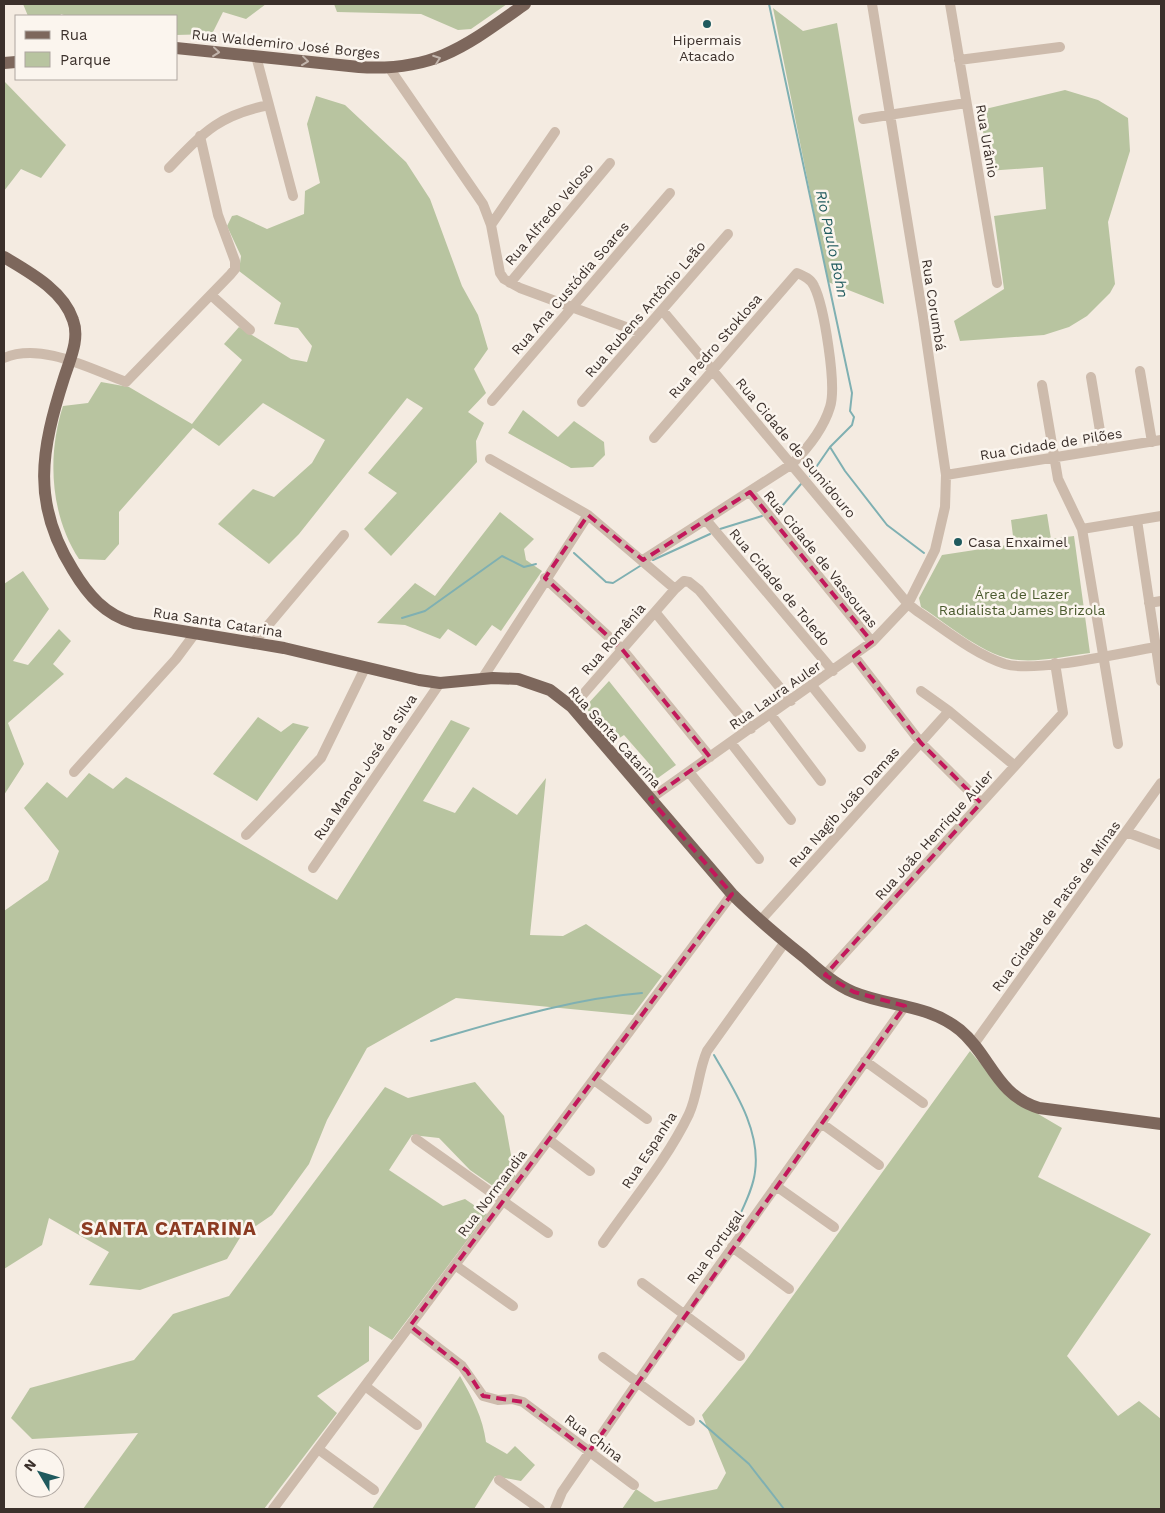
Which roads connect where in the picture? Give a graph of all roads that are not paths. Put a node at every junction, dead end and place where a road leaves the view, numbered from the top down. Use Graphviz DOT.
graph roads {
  1 [pos="525,4"];
  2 [pos="872,4"];
  3 [pos="950,4"];
  4 [pos="1060,47"];
  5 [pos="178,48"];
  6 [pos="256,56"];
  7 [pos="959,60"];
  8 [pos="390,68"];
  9 [pos="966,103"];
  10 [pos="269,105"];
  11 [pos="890,115"];
  12 [pos="864,119"];
  13 [pos="554,132"];
  14 [pos="200,136"];
  15 [pos="610,163"];
  16 [pos="169,168"];
  17 [pos="670,193"];
  18 [pos="293,196"];
  19 [pos="491,225"];
  20 [pos="728,234"];
  21 [pos="4,257"];
  22 [pos="510,283"];
  23 [pos="997,283"];
  24 [pos="211,295"];
  25 [pos="573,307"];
  26 [pos="662,310"];
  27 [pos="250,330"];
  28 [pos="642,333"];
  29 [pos="4,358"];
  30 [pos="70,362"];
  31 [pos="713,369"];
  32 [pos="1140,371"];
  33 [pos="1091,377"];
  34 [pos="1042,385"];
  35 [pos="492,401"];
  36 [pos="582,402"];
  37 [pos="654,438"];
  38 [pos="1156,441"];
  39 [pos="1103,450"];
  40 [pos="1054,457"];
  41 [pos="490,459"];
  42 [pos="792,464"];
  43 [pos="946,475"];
  44 [pos="750,492"];
  45 [pos="588,514"];
  46 [pos="1161,516"];
  47 [pos="706,520"];
  48 [pos="1136,520"];
  49 [pos="1082,529"];
  50 [pos="344,535"];
  51 [pos="643,560"];
  52 [pos="545,578"];
  53 [pos="674,589"];
  54 [pos="1161,601"];
  55 [pos="1149,603"];
  56 [pos="908,604"];
  57 [pos="655,612"];
  58 [pos="196,632"];
  59 [pos="254,642"];
  60 [pos="872,642"];
  61 [pos="1156,647"];
  62 [pos="622,649"];
  63 [pos="854,656"];
  64 [pos="1103,656"];
  65 [pos="1055,663"];
  66 [pos="365,668"];
  67 [pos="834,671"];
  68 [pos="482,679"];
  69 [pos="1161,680"];
  70 [pos="440,683"];
  71 [pos="812,686"];
  72 [pos="921,691"];
  73 [pos="791,701"];
  74 [pos="572,707"];
  75 [pos="949,711"];
  76 [pos="771,715"];
  77 [pos="751,729"];
  78 [pos="730,743"];
  79 [pos="921,743"];
  80 [pos="1118,744"];
  81 [pos="861,747"];
  82 [pos="710,757"];
  83 [pos="1015,766"];
  84 [pos="74,772"];
  85 [pos="689,772"];
  86 [pos="821,781"];
  87 [pos="1161,783"];
  88 [pos="650,799"];
  89 [pos="981,804"];
  90 [pos="791,820"];
  91 [pos="1126,832"];
  92 [pos="246,835"];
  93 [pos="1161,844"];
  94 [pos="758,859"];
  95 [pos="313,868"];
  96 [pos="732,894"];
  97 [pos="760,921"];
  98 [pos="785,942"];
  99 [pos="825,975"];
  100 [pos="905,1006"];
  101 [pos="974,1044"];
  102 [pos="865,1061"];
  103 [pos="594,1080"];
  104 [pos="923,1103"];
  105 [pos="647,1119"];
  106 [pos="821,1123"];
  107 [pos="1161,1124"];
  108 [pos="416,1139"];
  109 [pos="549,1140"];
  110 [pos="879,1165"];
  111 [pos="590,1171"];
  112 [pos="776,1186"];
  113 [pos="503,1201"];
  114 [pos="834,1227"];
  115 [pos="548,1232"];
  116 [pos="603,1243"];
  117 [pos="732,1247"];
  118 [pos="456,1265"];
  119 [pos="642,1283"];
  120 [pos="789,1289"];
  121 [pos="514,1306"];
  122 [pos="684,1314"];
  123 [pos="410,1326"];
  124 [pos="740,1356"];
  125 [pos="603,1357"];
  126 [pos="637,1382"];
  127 [pos="365,1386"];
  128 [pos="690,1421"];
  129 [pos="417,1425"];
  130 [pos="318,1449"];
  131 [pos="589,1452"];
  132 [pos="499,1480"];
  133 [pos="634,1485"];
  134 [pos="374,1490"];
  135 [pos="274,1509"];
  136 [pos="540,1509"];
  137 [pos="555,1509"];
  8 -- 1 [label="main road, Rua Waldemiro José Borges, one-way"];
  2 -- 11 [label="street, Rua Corumbá"];
  3 -- 7 [label="street, Rua Urânio"];
  4 -- 7 [label="street"];
  5 -- 6 [label="main road, Rua Waldemiro José Borges, one-way"];
  6 -- 8 [label="main road, Rua Waldemiro José Borges, one-way"];
  6 -- 10 [label="street"];
  7 -- 9 [label="street, Rua Urânio"];
  8 -- 19 [label="street"];
  9 -- 11 [label="street"];
  9 -- 23 [label="street, Rua Urânio"];
  10 -- 14 [label="street"];
  10 -- 18 [label="street"];
  11 -- 12 [label="street"];
  11 -- 43 [label="street, Rua Corumbá"];
  13 -- 19 [label="street"];
  14 -- 16 [label="street"];
  14 -- 24 [label="street"];
  15 -- 22 [label="street, Rua Alfredo Veloso"];
  17 -- 25 [label="street, Rua Ana Custódia Soares"];
  19 -- 22 [label="street"];
  20 -- 26 [label="street, Rua Rubens Antônio Leão"];
  21 -- 30 [label="main road, Rua Santa Catarina"];
  22 -- 25 [label="street"];
  24 -- 27 [label="street"];
  24 -- 30 [label="street"];
  25 -- 28 [label="street"];
  25 -- 35 [label="street, Rua Ana Custódia Soares"];
  26 -- 28 [label="street, Rua Rubens Antônio Leão"];
  26 -- 31 [label="street, Rua Cidade de Sumidouro"];
  28 -- 36 [label="street, Rua Rubens Antônio Leão"];
  29 -- 30 [label="street"];
  30 -- 58 [label="main road, Rua Santa Catarina"];
  31 -- 37 [label="street, Rua Pedro Stoklosa"];
  31 -- 42 [label="street, Rua Cidade de Sumidouro"];
  31 -- 42 [label="street, Rua Pedro Stoklosa"];
  32 -- 38 [label="street"];
  33 -- 39 [label="street"];
  34 -- 40 [label="street"];
  38 -- 39 [label="street, Rua Cidade de Pilões"];
  39 -- 40 [label="street, Rua Cidade de Pilões"];
  40 -- 43 [label="street, Rua Cidade de Pilões"];
  40 -- 49 [label="street"];
  41 -- 45 [label="street"];
  42 -- 44 [label="street"];
  42 -- 56 [label="street, Rua Cidade de Sumidouro"];
  43 -- 56 [label="street, Rua Corumbá"];
  44 -- 47 [label="street"];
  44 -- 60 [label="street, Rua Cidade de Vassouras"];
  45 -- 51 [label="street"];
  45 -- 52 [label="street"];
  46 -- 48 [label="street"];
  47 -- 51 [label="street"];
  47 -- 67 [label="street, Rua Cidade de Toledo"];
  48 -- 49 [label="street"];
  48 -- 55 [label="street"];
  49 -- 64 [label="street"];
  50 -- 59 [label="street"];
  51 -- 53 [label="street"];
  52 -- 62 [label="street"];
  52 -- 68 [label="street"];
  53 -- 57 [label="street, Rua Romênia"];
  53 -- 73 [label="street"];
  54 -- 55 [label="street"];
  55 -- 61 [label="street"];
  56 -- 60 [label="street, Rua Laura Auler"];
  56 -- 65 [label="street, Rua Cidade de Sumidouro"];
  57 -- 62 [label="street, Rua Romênia"];
  57 -- 77 [label="street"];
  58 -- 59 [label="main road, Rua Santa Catarina"];
  58 -- 84 [label="street"];
  59 -- 66 [label="main road, Rua Santa Catarina"];
  60 -- 63 [label="street, Rua Laura Auler"];
  61 -- 64 [label="street, Rua Cidade de Sumidouro"];
  61 -- 69 [label="street"];
  62 -- 74 [label="street, Rua Romênia"];
  62 -- 82 [label="street"];
  63 -- 67 [label="street, Rua Laura Auler"];
  63 -- 79 [label="street"];
  64 -- 65 [label="street, Rua Cidade de Sumidouro"];
  64 -- 80 [label="street"];
  65 -- 83 [label="street, Rua João Henrique Auler"];
  66 -- 70 [label="main road, Rua Santa Catarina"];
  66 -- 92 [label="street"];
  67 -- 71 [label="street, Rua Laura Auler"];
  68 -- 70 [label="main road, Rua Santa Catarina"];
  68 -- 74 [label="main road, Rua Santa Catarina"];
  70 -- 95 [label="street, Rua Manoel José da Silva"];
  71 -- 73 [label="street, Rua Laura Auler"];
  71 -- 81 [label="street"];
  72 -- 75 [label="street"];
  73 -- 76 [label="street, Rua Laura Auler"];
  74 -- 88 [label="main road, Rua Santa Catarina"];
  75 -- 79 [label="street, Rua Nagib João Damas"];
  75 -- 83 [label="street"];
  76 -- 77 [label="street, Rua Laura Auler"];
  76 -- 86 [label="street"];
  77 -- 78 [label="street, Rua Laura Auler"];
  78 -- 82 [label="street, Rua Laura Auler"];
  78 -- 90 [label="street"];
  79 -- 89 [label="street"];
  79 -- 97 [label="street, Rua Nagib João Damas"];
  82 -- 85 [label="street, Rua Laura Auler"];
  83 -- 89 [label="street, Rua João Henrique Auler"];
  85 -- 88 [label="street, Rua Laura Auler"];
  85 -- 94 [label="street"];
  87 -- 91 [label="street, Rua Cidade de Patos de Minas"];
  88 -- 96 [label="main road, Rua Santa Catarina"];
  89 -- 99 [label="street, Rua João Henrique Auler"];
  91 -- 93 [label="street"];
  91 -- 101 [label="street, Rua Cidade de Patos de Minas"];
  96 -- 97 [label="main road, Rua Santa Catarina"];
  96 -- 103 [label="street, Rua Normandia"];
  97 -- 98 [label="main road, Rua Santa Catarina"];
  98 -- 99 [label="main road, Rua Santa Catarina"];
  98 -- 116 [label="street, Rua Espanha"];
  99 -- 100 [label="main road, Rua Santa Catarina"];
  100 -- 101 [label="main road, Rua Santa Catarina"];
  100 -- 102 [label="street, Rua Portugal"];
  101 -- 107 [label="main road, Rua Santa Catarina"];
  102 -- 104 [label="street"];
  102 -- 106 [label="street, Rua Portugal"];
  103 -- 105 [label="street"];
  103 -- 109 [label="street, Rua Normandia"];
  106 -- 110 [label="street"];
  106 -- 112 [label="street, Rua Portugal"];
  108 -- 113 [label="street"];
  109 -- 111 [label="street"];
  109 -- 113 [label="street, Rua Normandia"];
  112 -- 114 [label="street"];
  112 -- 117 [label="street, Rua Portugal"];
  113 -- 115 [label="street"];
  113 -- 118 [label="street, Rua Normandia"];
  117 -- 120 [label="street"];
  117 -- 122 [label="street, Rua Portugal"];
  118 -- 121 [label="street"];
  118 -- 123 [label="street, Rua Normandia"];
  119 -- 122 [label="street"];
  122 -- 124 [label="street"];
  122 -- 126 [label="street, Rua Portugal"];
  123 -- 127 [label="street, Rua Normandia"];
  123 -- 131 [label="street, Rua China"];
  125 -- 126 [label="street"];
  126 -- 128 [label="street"];
  126 -- 131 [label="street, Rua Portugal"];
  127 -- 129 [label="street"];
  127 -- 130 [label="street, Rua Normandia"];
  130 -- 134 [label="street"];
  130 -- 135 [label="street, Rua Normandia"];
  131 -- 133 [label="street, Rua China"];
  131 -- 137 [label="street, Rua Portugal"];
  132 -- 136 [label="street"];
}
